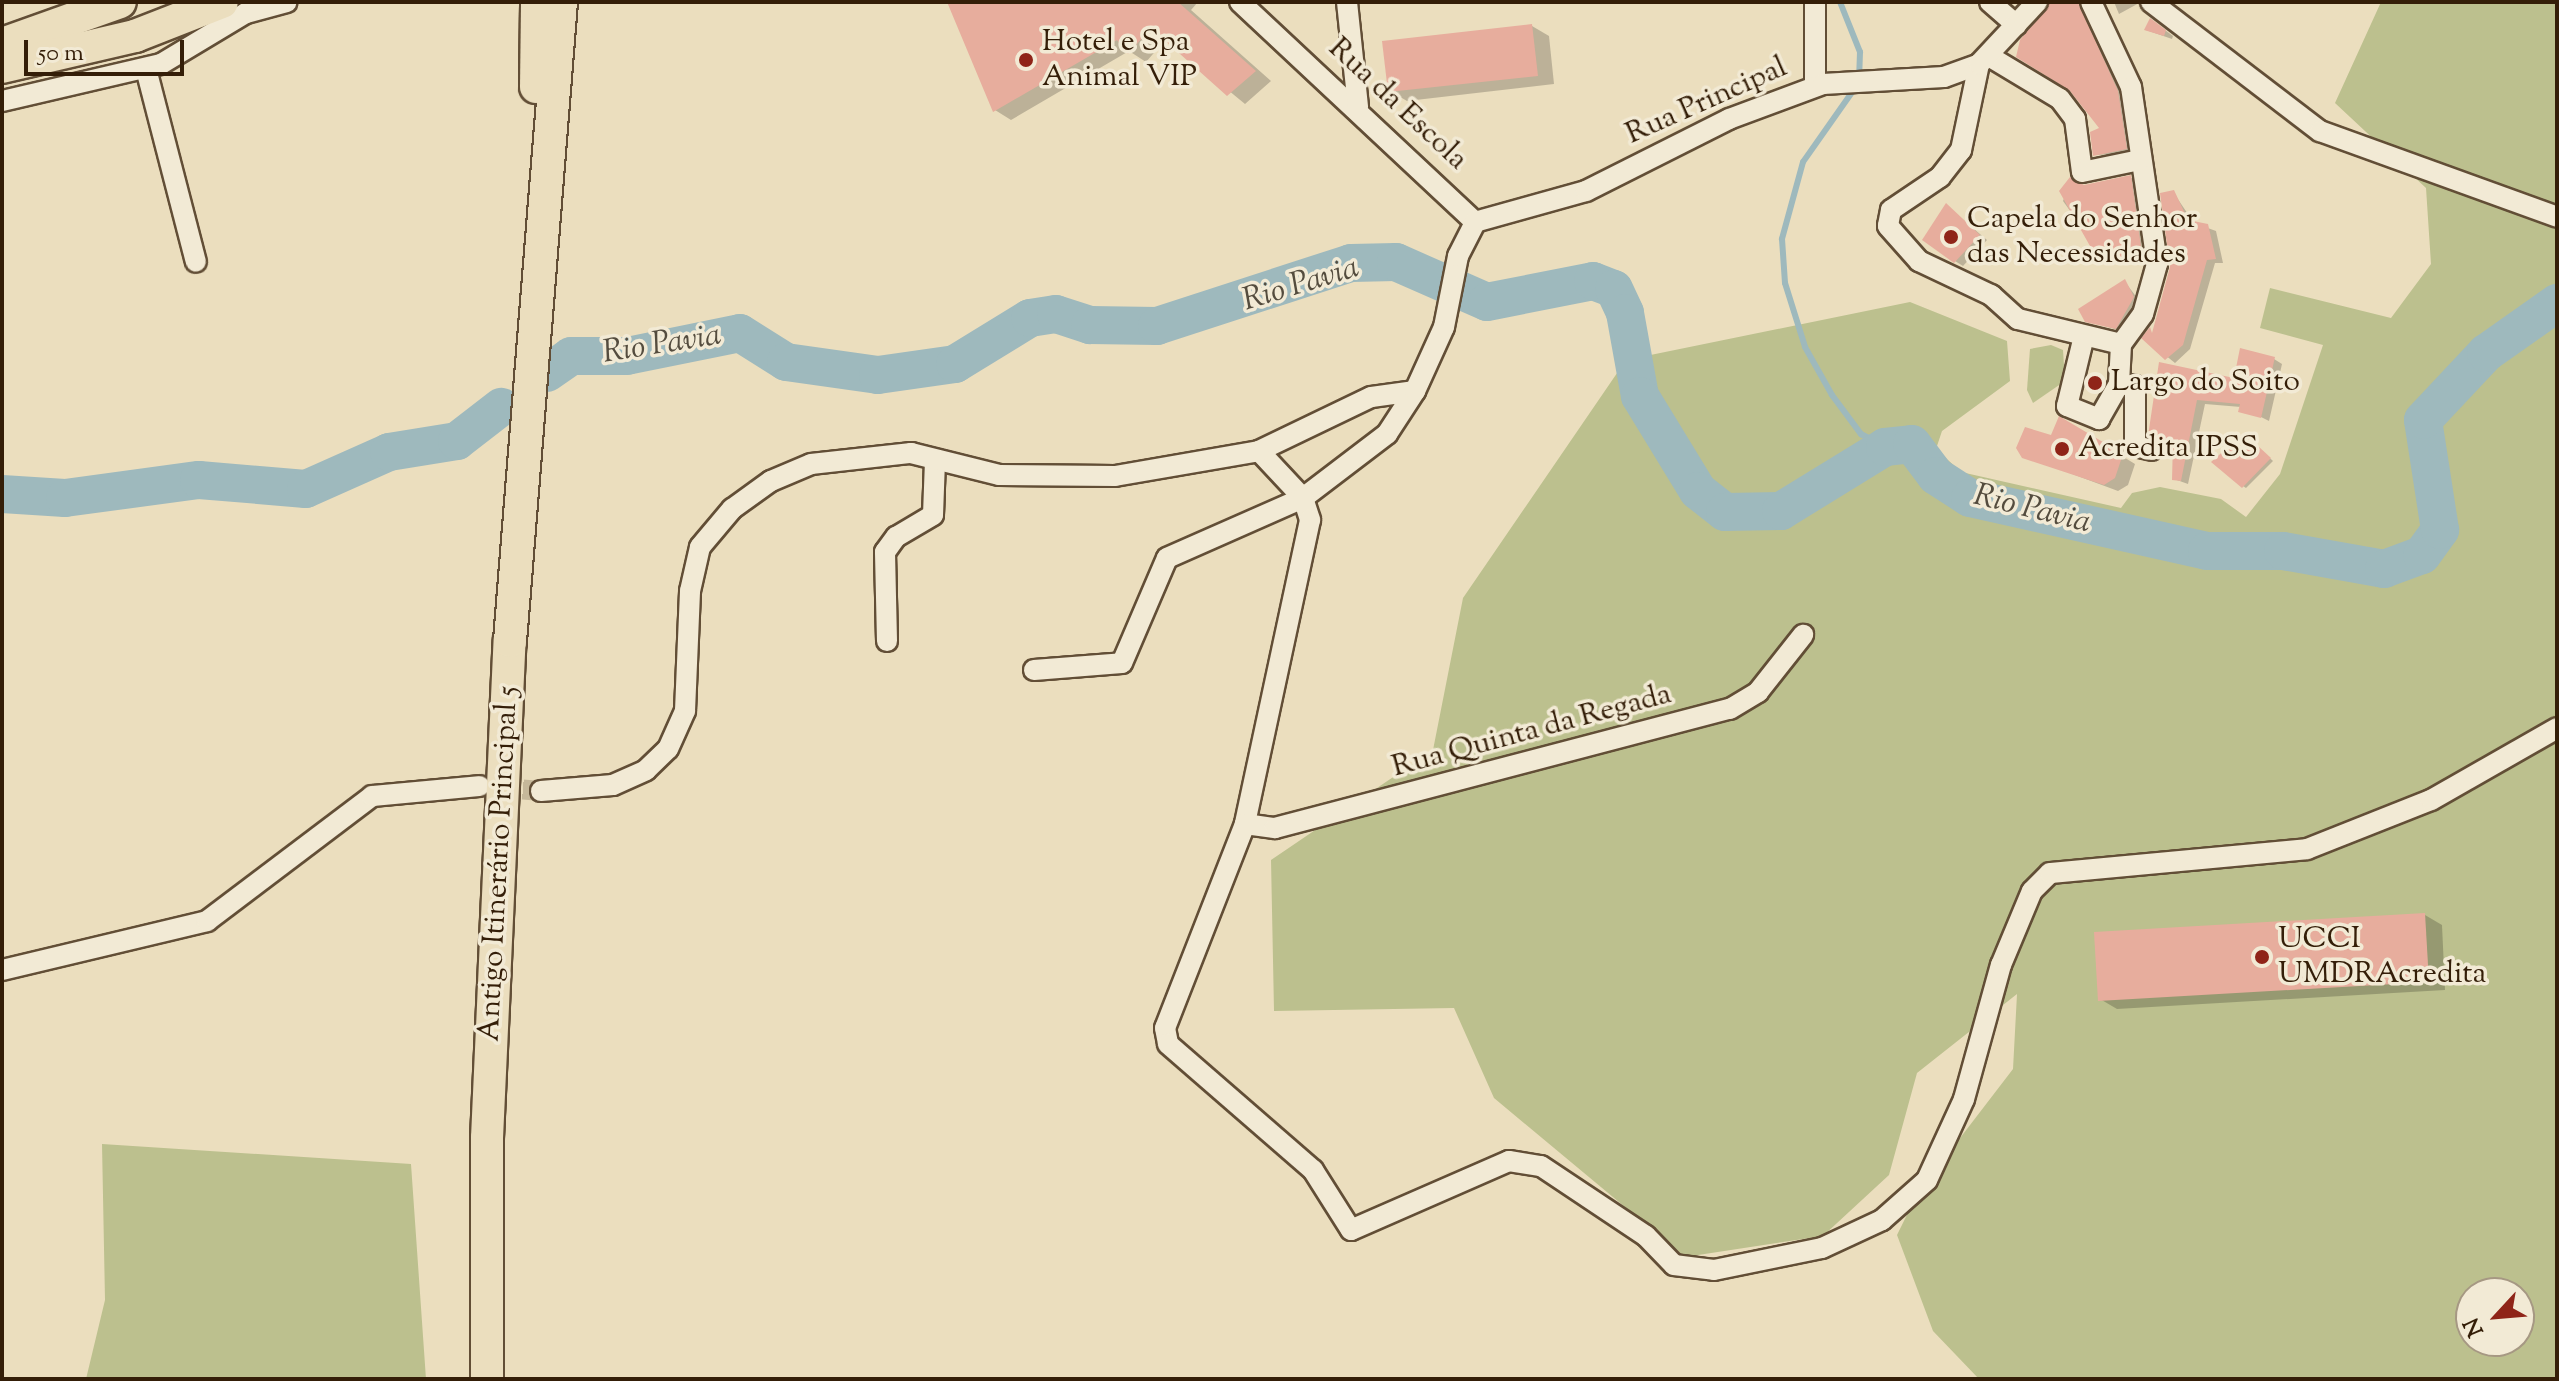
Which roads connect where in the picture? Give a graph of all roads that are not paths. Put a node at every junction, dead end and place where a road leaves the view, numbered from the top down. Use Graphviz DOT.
graph roads {
  1 [pos="120,2"];
  2 [pos="222,2"];
  3 [pos="287,2"];
  4 [pos="537,2"];
  5 [pos="561,2"];
  6 [pos="1240,2"];
  7 [pos="1347,2"];
  8 [pos="1815,2"];
  9 [pos="1990,2"];
  10 [pos="2037,2"];
  11 [pos="2091,2"];
  12 [pos="2151,2"];
  13 [pos="2016,25"];
  14 [pos="2,44"];
  15 [pos="1986,61"];
  16 [pos="2,67"];
  17 [pos="146,69"];
  18 [pos="1815,86"];
  19 [pos="2,101"];
  20 [pos="1358,107"];
  21 [pos="2140,160"];
  22 [pos="2557,217"];
  23 [pos="1475,222"];
  24 [pos="196,262"];
  25 [pos="2083,340"];
  26 [pos="2121,344"];
  27 [pos="532,350"];
  28 [pos="2119,384"];
  29 [pos="1415,391"];
  30 [pos="2152,450"];
  31 [pos="1259,451"];
  32 [pos="935,460"];
  33 [pos="1303,498"];
  34 [pos="1803,635"];
  35 [pos="887,641"];
  36 [pos="1034,670"];
  37 [pos="2557,728"];
  38 [pos="480,786"];
  39 [pos="541,791"];
  40 [pos="1245,824"];
  41 [pos="2,970"];
  42 [pos="487,1379"];
  1 -- 14 [label="main road"];
  2 -- 16 [label="main road"];
  3 -- 17 [label="street"];
  4 -- 27 [label="main road, Antigo Itinerário Principal 5"];
  5 -- 27 [label="main road, Antigo Itinerário Principal 5"];
  6 -- 20 [label="street, Rua da Escola"];
  7 -- 20 [label="street"];
  8 -- 18 [label="street"];
  9 -- 13 [label="street"];
  10 -- 13 [label="street"];
  11 -- 21 [label="street"];
  12 -- 22 [label="street"];
  13 -- 15 [label="street"];
  15 -- 18 [label="street, Rua Principal"];
  15 -- 21 [label="street"];
  15 -- 25 [label="street"];
  17 -- 19 [label="street"];
  17 -- 24 [label="street"];
  18 -- 23 [label="street, Rua Principal"];
  20 -- 23 [label="street, Rua da Escola"];
  21 -- 26 [label="street"];
  23 -- 29 [label="street"];
  25 -- 26 [label="street"];
  25 -- 28 [label="street"];
  26 -- 28 [label="street"];
  27 -- 42 [label="main road, Antigo Itinerário Principal 5"];
  28 -- 30 [label="street"];
  29 -- 31 [label="street"];
  29 -- 33 [label="street"];
  31 -- 32 [label="street"];
  31 -- 33 [label="street"];
  32 -- 35 [label="street"];
  32 -- 39 [label="street"];
  33 -- 36 [label="street"];
  33 -- 40 [label="street"];
  34 -- 40 [label="street, Rua Quinta da Regada"];
  37 -- 40 [label="street"];
  38 -- 41 [label="street"];
}
